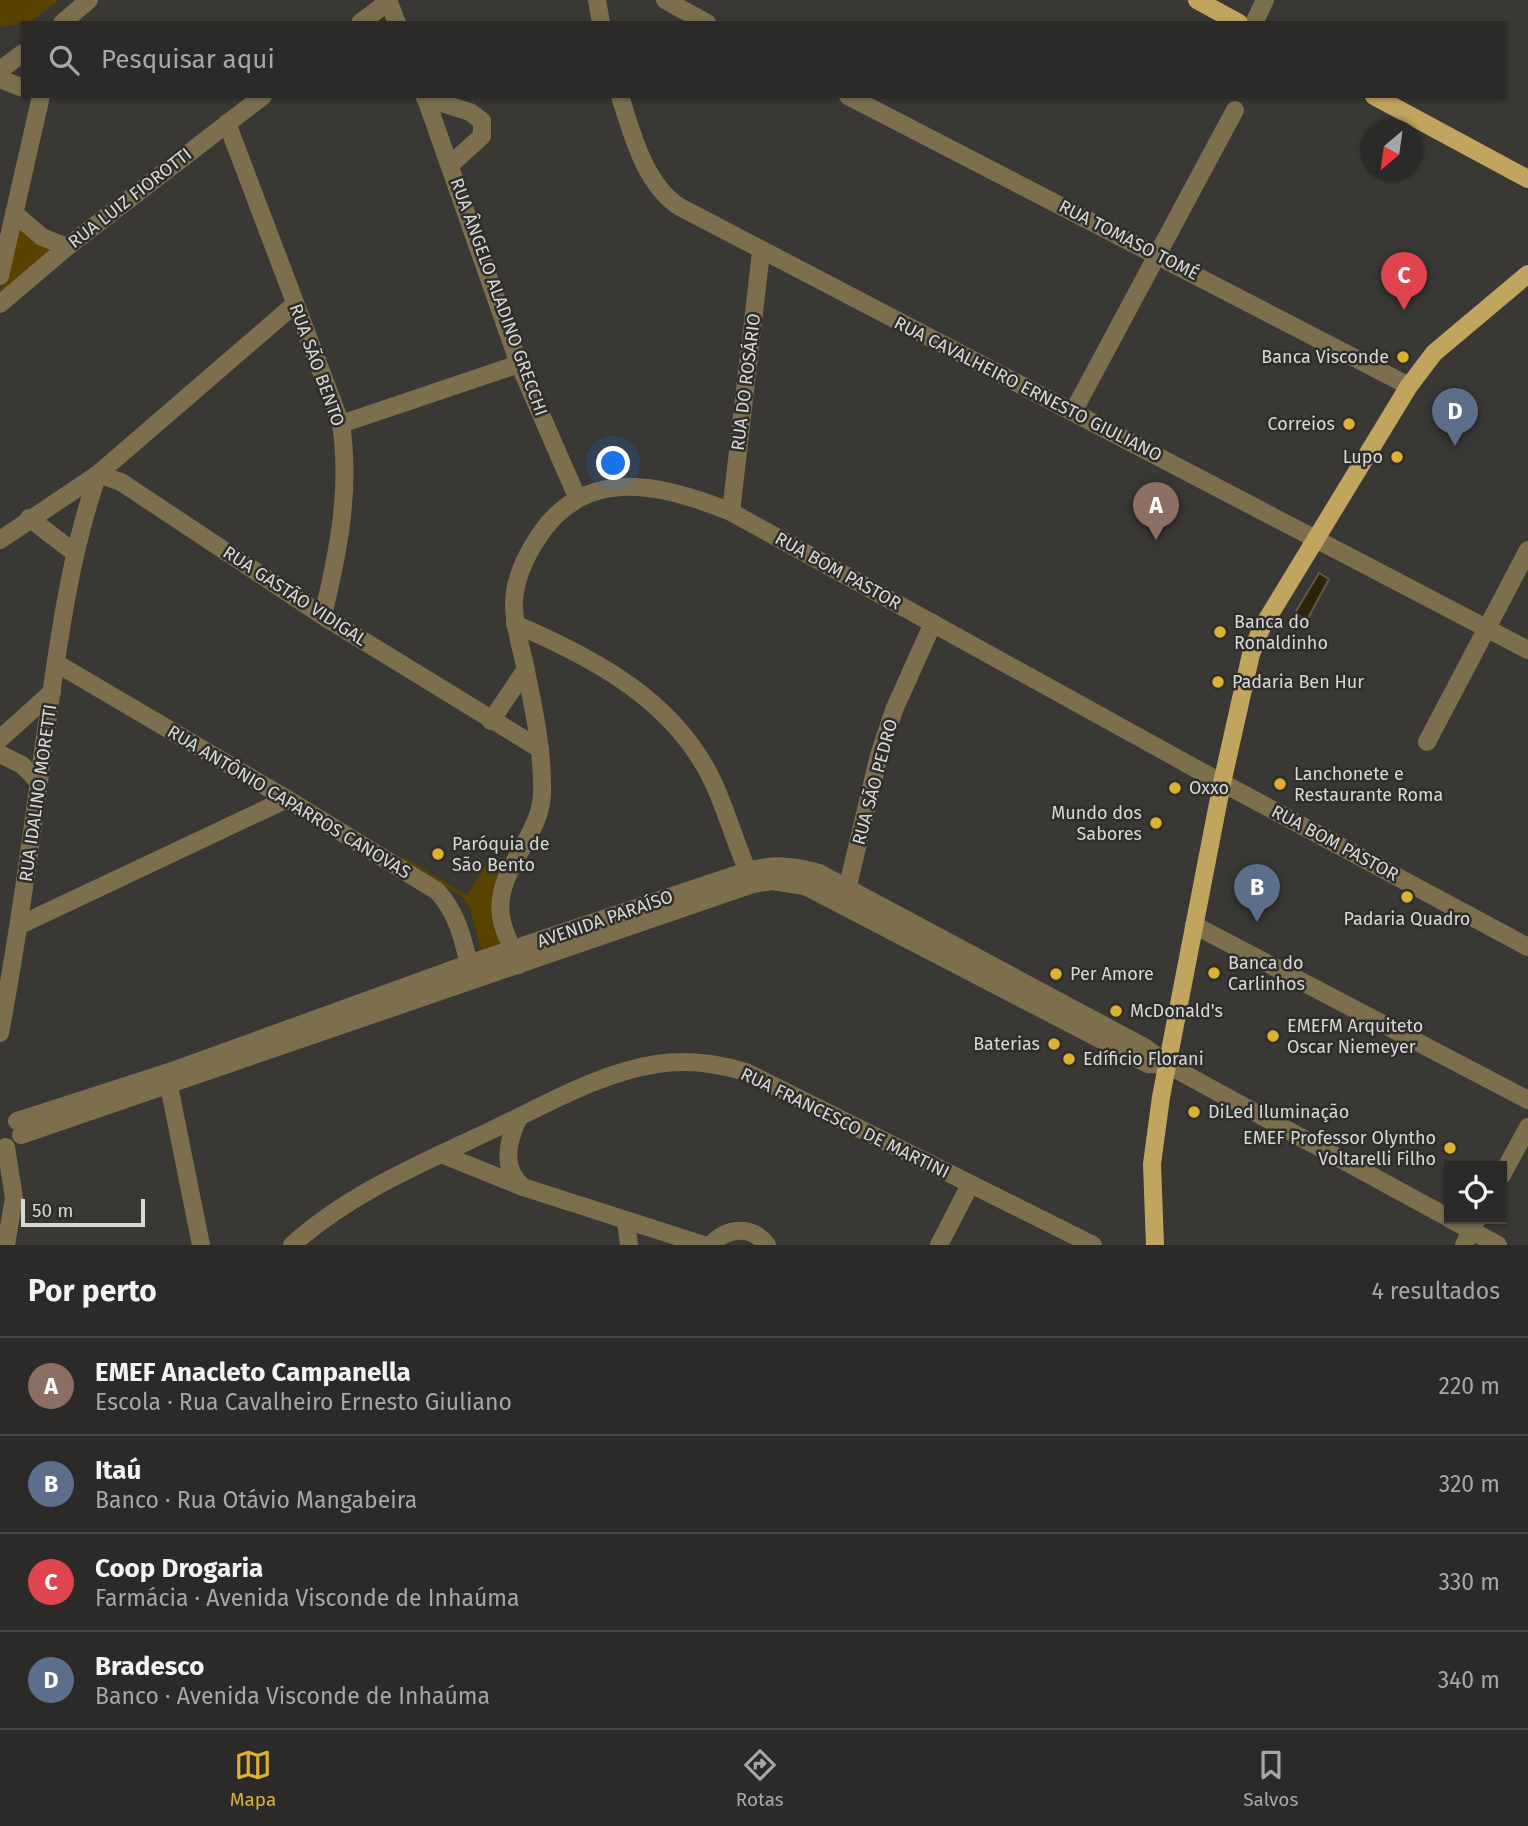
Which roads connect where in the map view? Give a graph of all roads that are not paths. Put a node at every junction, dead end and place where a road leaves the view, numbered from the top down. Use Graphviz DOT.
graph roads {
  1 [pos="89,0"];
  2 [pos="389,0"];
  3 [pos="597,0"];
  4 [pos="665,0"];
  5 [pos="1197,0"];
  6 [pos="1265,0"];
  7 [pos="64,21"];
  8 [pos="363,21"];
  9 [pos="396,21"];
  10 [pos="601,21"];
  11 [pos="703,21"];
  12 [pos="1235,21"];
  13 [pos="1255,21"];
  14 [pos="21,54"];
  15 [pos="0,70"];
  16 [pos="0,79"];
  17 [pos="21,87"];
  18 [pos="38,98"];
  19 [pos="260,98"];
  20 [pos="425,98"];
  21 [pos="428,98"];
  22 [pos="621,98"];
  23 [pos="852,98"];
  24 [pos="1378,98"];
  25 [pos="1235,110"];
  26 [pos="227,123"];
  27 [pos="450,165"];
  28 [pos="1528,179"];
  29 [pos="14,213"];
  30 [pos="67,247"];
  31 [pos="761,252"];
  32 [pos="1156,254"];
  33 [pos="1528,274"];
  34 [pos="0,276"];
  35 [pos="0,304"];
  36 [pos="295,304"];
  37 [pos="519,364"];
  38 [pos="1409,386"];
  39 [pos="1073,412"];
  40 [pos="341,424"];
  41 [pos="97,474"];
  42 [pos="577,497"];
  43 [pos="731,512"];
  44 [pos="29,518"];
  45 [pos="1315,539"];
  46 [pos="0,540"];
  47 [pos="1528,550"];
  48 [pos="75,553"];
  49 [pos="323,616"];
  50 [pos="933,623"];
  51 [pos="515,624"];
  52 [pos="1487,629"];
  53 [pos="1528,650"];
  54 [pos="56,663"];
  55 [pos="526,669"];
  56 [pos="52,692"];
  57 [pos="491,721"];
  58 [pos="0,739"];
  59 [pos="1427,742"];
  60 [pos="540,749"];
  61 [pos="0,754"];
  62 [pos="39,782"];
  63 [pos="1222,783"];
  64 [pos="287,799"];
  65 [pos="750,877"];
  66 [pos="846,897"];
  67 [pos="20,925"];
  68 [pos="1194,925"];
  69 [pos="1528,947"];
  70 [pos="517,958"];
  71 [pos="470,973"];
  72 [pos="0,1033"];
  73 [pos="1168,1065"];
  74 [pos="168,1079"];
  75 [pos="1528,1100"];
  76 [pos="519,1117"];
  77 [pos="13,1124"];
  78 [pos="1528,1127"];
  79 [pos="3,1147"];
  80 [pos="441,1154"];
  81 [pos="1507,1166"];
  82 [pos="970,1185"];
  83 [pos="523,1187"];
  84 [pos="1444,1215"];
  85 [pos="625,1221"];
  86 [pos="1471,1231"];
  87 [pos="197,1239"];
  88 [pos="6,1245"];
  89 [pos="292,1245"];
  90 [pos="629,1245"];
  91 [pos="704,1245"];
  92 [pos="711,1245"];
  93 [pos="767,1245"];
  94 [pos="939,1245"];
  95 [pos="1093,1245"];
  96 [pos="1155,1245"];
  97 [pos="1498,1245"];
  1 -- 7 [label="street"];
  2 -- 8 [label="street"];
  2 -- 9 [label="street"];
  3 -- 10 [label="street"];
  4 -- 11 [label="street"];
  5 -- 12 [label="main road"];
  6 -- 13 [label="street"];
  14 -- 15 [label="street"];
  16 -- 17 [label="street"];
  18 -- 29 [label="street"];
  19 -- 26 [label="street, RUA LUIZ FIOROTTI"];
  20 -- 27 [label="street, RUA ÂNGELO ALADINO GRECCHI"];
  21 -- 27 [label="street"];
  22 -- 31 [label="street, RUA CAVALHEIRO ERNESTO GIULIANO"];
  23 -- 32 [label="street, RUA TOMASO TOMÉ"];
  24 -- 28 [label="main road"];
  25 -- 32 [label="street"];
  26 -- 30 [label="street, RUA LUIZ FIOROTTI"];
  26 -- 36 [label="street, RUA SÃO BENTO"];
  27 -- 37 [label="street, RUA ÂNGELO ALADINO GRECCHI"];
  29 -- 30 [label="street"];
  29 -- 34 [label="street"];
  30 -- 35 [label="street, RUA LUIZ FIOROTTI"];
  31 -- 39 [label="street, RUA CAVALHEIRO ERNESTO GIULIANO"];
  31 -- 43 [label="street, RUA DO ROSÁRIO"];
  32 -- 38 [label="street, RUA TOMASO TOMÉ"];
  32 -- 39 [label="street"];
  33 -- 38 [label="main road"];
  36 -- 40 [label="street, RUA SÃO BENTO"];
  36 -- 41 [label="street"];
  37 -- 40 [label="street"];
  37 -- 42 [label="street, RUA ÂNGELO ALADINO GRECCHI"];
  38 -- 45 [label="main road"];
  39 -- 45 [label="street, RUA CAVALHEIRO ERNESTO GIULIANO"];
  40 -- 49 [label="street, RUA SÃO BENTO"];
  41 -- 44 [label="street"];
  41 -- 48 [label="street, RUA IDALINO MORETTI"];
  41 -- 49 [label="street, RUA GASTÃO VIDIGAL"];
  42 -- 43 [label="street, RUA BOM PASTOR"];
  42 -- 51 [label="street, RUA BOM PASTOR"];
  43 -- 50 [label="street, RUA BOM PASTOR"];
  44 -- 46 [label="street"];
  44 -- 48 [label="street"];
  45 -- 52 [label="street, RUA CAVALHEIRO ERNESTO GIULIANO"];
  45 -- 63 [label="main road"];
  47 -- 52 [label="street"];
  48 -- 54 [label="street, RUA IDALINO MORETTI"];
  49 -- 57 [label="street, RUA GASTÃO VIDIGAL"];
  50 -- 63 [label="street, RUA BOM PASTOR"];
  50 -- 66 [label="street, RUA SÃO PEDRO"];
  51 -- 55 [label="street, RUA BOM PASTOR"];
  51 -- 65 [label="street"];
  52 -- 53 [label="street, RUA CAVALHEIRO ERNESTO GIULIANO"];
  52 -- 59 [label="street"];
  54 -- 56 [label="street, RUA IDALINO MORETTI"];
  54 -- 64 [label="street, RUA ANTÔNIO CAPARROS CANOVAS"];
  55 -- 57 [label="street"];
  55 -- 60 [label="street, RUA BOM PASTOR"];
  56 -- 58 [label="street"];
  56 -- 62 [label="street, RUA IDALINO MORETTI"];
  57 -- 60 [label="street, RUA GASTÃO VIDIGAL"];
  60 -- 70 [label="street, RUA BOM PASTOR"];
  61 -- 62 [label="street"];
  62 -- 67 [label="street, RUA IDALINO MORETTI"];
  63 -- 68 [label="main road"];
  63 -- 69 [label="street, RUA BOM PASTOR"];
  64 -- 67 [label="street"];
  64 -- 71 [label="street, RUA ANTÔNIO CAPARROS CANOVAS"];
  65 -- 66 [label="street, AVENIDA PARAÍSO"];
  65 -- 70 [label="street, AVENIDA PARAÍSO"];
  66 -- 73 [label="street, AVENIDA PARAÍSO"];
  67 -- 72 [label="street, RUA IDALINO MORETTI"];
  68 -- 73 [label="main road"];
  68 -- 75 [label="street"];
  70 -- 71 [label="street, AVENIDA PARAÍSO"];
  71 -- 74 [label="street, AVENIDA PARAÍSO"];
  73 -- 84 [label="street, AVENIDA PARAÍSO"];
  73 -- 96 [label="main road"];
  74 -- 77 [label="street, AVENIDA PARAÍSO"];
  74 -- 87 [label="street"];
  76 -- 80 [label="street, RUA FRANCESCO DE MARTINI"];
  76 -- 82 [label="street, RUA FRANCESCO DE MARTINI"];
  76 -- 83 [label="street"];
  77 -- 79 [label="street, AVENIDA PARAÍSO"];
  78 -- 81 [label="street"];
  79 -- 88 [label="street"];
  80 -- 83 [label="street"];
  80 -- 89 [label="street, RUA FRANCESCO DE MARTINI"];
  82 -- 94 [label="street"];
  82 -- 95 [label="street, RUA FRANCESCO DE MARTINI"];
  83 -- 85 [label="street"];
  85 -- 90 [label="street"];
  85 -- 91 [label="street"];
  86 -- 97 [label="street, AVENIDA PARAÍSO"];
  92 -- 93 [label="street"];
}
